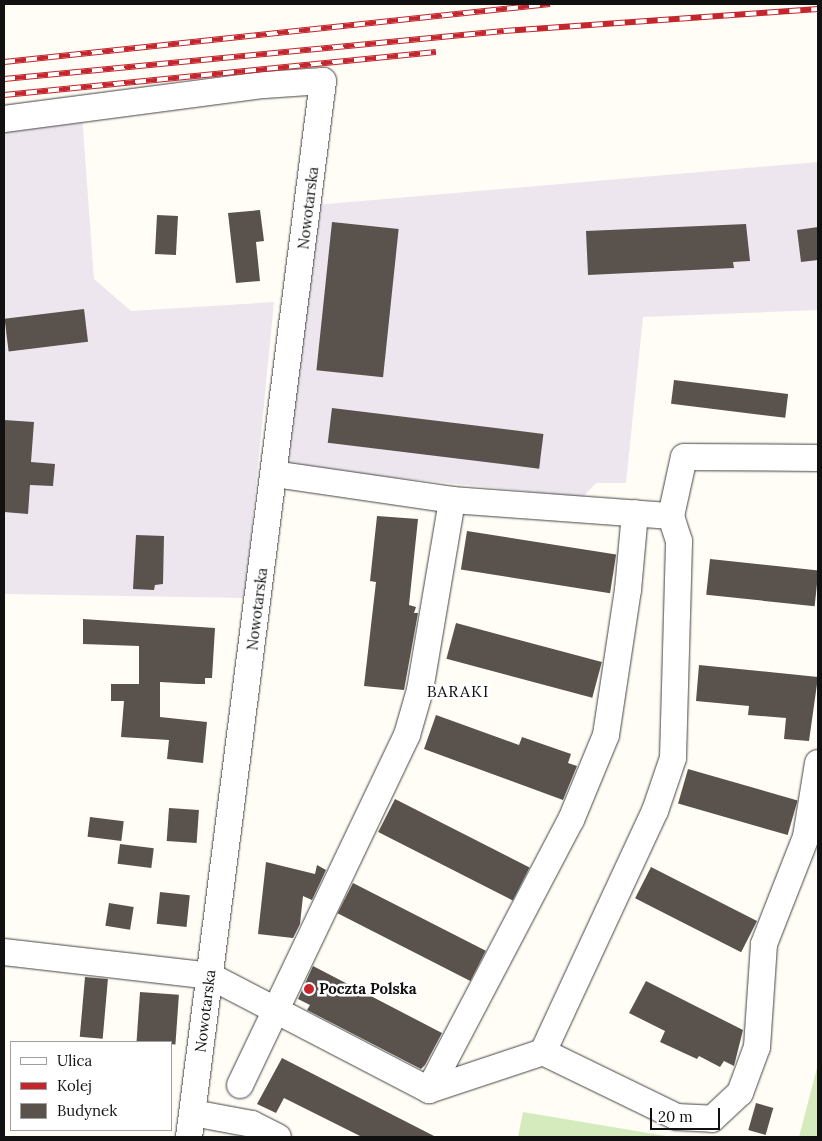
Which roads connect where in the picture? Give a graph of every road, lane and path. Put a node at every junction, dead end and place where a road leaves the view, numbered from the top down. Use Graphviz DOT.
graph roads {
  1 [pos="4,118"];
  2 [pos="818,458"];
  3 [pos="274,474"];
  4 [pos="452,500"];
  5 [pos="634,513"];
  6 [pos="671,516"];
  7 [pos="818,763"];
  8 [pos="4,952"];
  9 [pos="210,976"];
  10 [pos="275,1010"];
  11 [pos="543,1052"];
  12 [pos="240,1085"];
  13 [pos="429,1090"];
  14 [pos="191,1125"];
  15 [pos="278,1137"];
  1 -- 3 [label="street, Nowotarska"];
  2 -- 6 [label="street"];
  3 -- 4 [label="street"];
  3 -- 9 [label="street, Nowotarska"];
  4 -- 5 [label="street"];
  4 -- 10 [label="street"];
  5 -- 6 [label="street"];
  5 -- 13 [label="street"];
  6 -- 11 [label="street"];
  7 -- 11 [label="street"];
  8 -- 9 [label="street"];
  9 -- 10 [label="street"];
  9 -- 14 [label="street, Nowotarska"];
  10 -- 12 [label="street"];
  10 -- 13 [label="street"];
  11 -- 13 [label="street"];
  14 -- 15 [label="street"];
}
